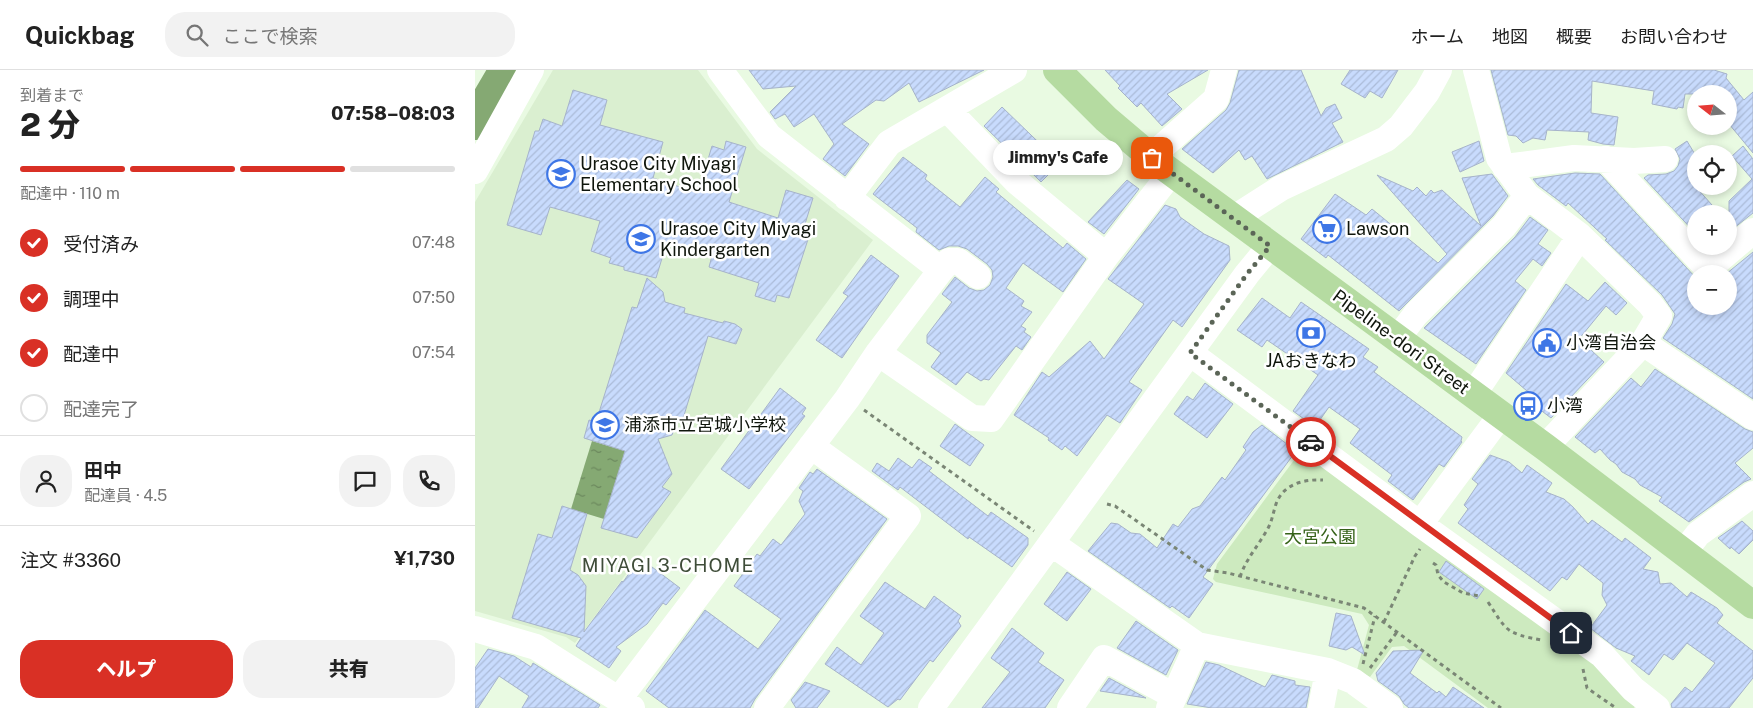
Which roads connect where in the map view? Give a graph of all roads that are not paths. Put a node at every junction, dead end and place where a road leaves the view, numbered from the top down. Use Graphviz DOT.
graph roads {
  1 [pos="531,70"];
  2 [pos="1014,70"];
  3 [pos="1057,70"];
  4 [pos="1224,70"];
  5 [pos="1439,70"];
  6 [pos="1477,70"];
  7 [pos="726,72"];
  8 [pos="947,109"];
  9 [pos="1665,159"];
  10 [pos="1606,160"];
  11 [pos="1162,165"];
  12 [pos="1505,167"];
  13 [pos="475,171"];
  14 [pos="1527,196"];
  15 [pos="847,198"];
  16 [pos="1234,218"];
  17 [pos="1753,231"];
  18 [pos="1579,236"];
  19 [pos="1270,246"];
  20 [pos="1106,256"];
  21 [pos="941,270"];
  22 [pos="978,276"];
  23 [pos="1397,340"];
  24 [pos="1643,344"];
  25 [pos="1190,353"];
  26 [pos="878,354"];
  27 [pos="1473,394"];
  28 [pos="1501,415"];
  29 [pos="1753,417"];
  30 [pos="811,446"];
  31 [pos="1545,447"];
  32 [pos="1753,494"];
  33 [pos="1424,541"];
  34 [pos="1051,543"];
  35 [pos="1684,552"];
  36 [pos="1753,605"];
  37 [pos="475,629"];
  38 [pos="1197,645"];
  39 [pos="1329,671"];
  40 [pos="1171,702"];
  41 [pos="626,704"];
  42 [pos="767,708"];
  43 [pos="931,708"];
  44 [pos="1070,708"];
  45 [pos="1321,708"];
  46 [pos="1390,708"];
  47 [pos="1657,708"];
  1 -- 13 [label="street"];
  2 -- 8 [label="street"];
  3 -- 11 [label="main road, Pipeline-dori Street"];
  4 -- 11 [label="street"];
  5 -- 16 [label="street"];
  6 -- 12 [label="street"];
  7 -- 15 [label="street"];
  8 -- 15 [label="street"];
  8 -- 20 [label="street"];
  9 -- 10 [label="street"];
  10 -- 12 [label="street"];
  10 -- 17 [label="street"];
  11 -- 16 [label="main road, Pipeline-dori Street"];
  11 -- 20 [label="street"];
  12 -- 14 [label="street"];
  14 -- 18 [label="street"];
  14 -- 23 [label="street"];
  15 -- 21 [label="street"];
  16 -- 19 [label="main road, Pipeline-dori Street"];
  18 -- 24 [label="street"];
  18 -- 27 [label="street"];
  19 -- 23 [label="main road, Pipeline-dori Street"];
  19 -- 25 [label="street"];
  20 -- 26 [label="street"];
  21 -- 22 [label="street"];
  21 -- 26 [label="street"];
  23 -- 27 [label="main road, Pipeline-dori Street"];
  24 -- 29 [label="street"];
  24 -- 31 [label="street"];
  25 -- 33 [label="street"];
  25 -- 34 [label="street"];
  26 -- 30 [label="street"];
  27 -- 28 [label="main road, Pipeline-dori Street"];
  28 -- 31 [label="main road, Pipeline-dori Street"];
  28 -- 33 [label="street"];
  30 -- 41 [label="street"];
  30 -- 42 [label="street"];
  31 -- 35 [label="main road, Pipeline-dori Street"];
  32 -- 35 [label="street"];
  33 -- 47 [label="street"];
  34 -- 38 [label="street"];
  34 -- 43 [label="street"];
  35 -- 36 [label="main road, Pipeline-dori Street"];
  37 -- 41 [label="street"];
  38 -- 39 [label="street"];
  38 -- 40 [label="street"];
  39 -- 45 [label="street"];
  39 -- 46 [label="street"];
  40 -- 44 [label="street"];
}
